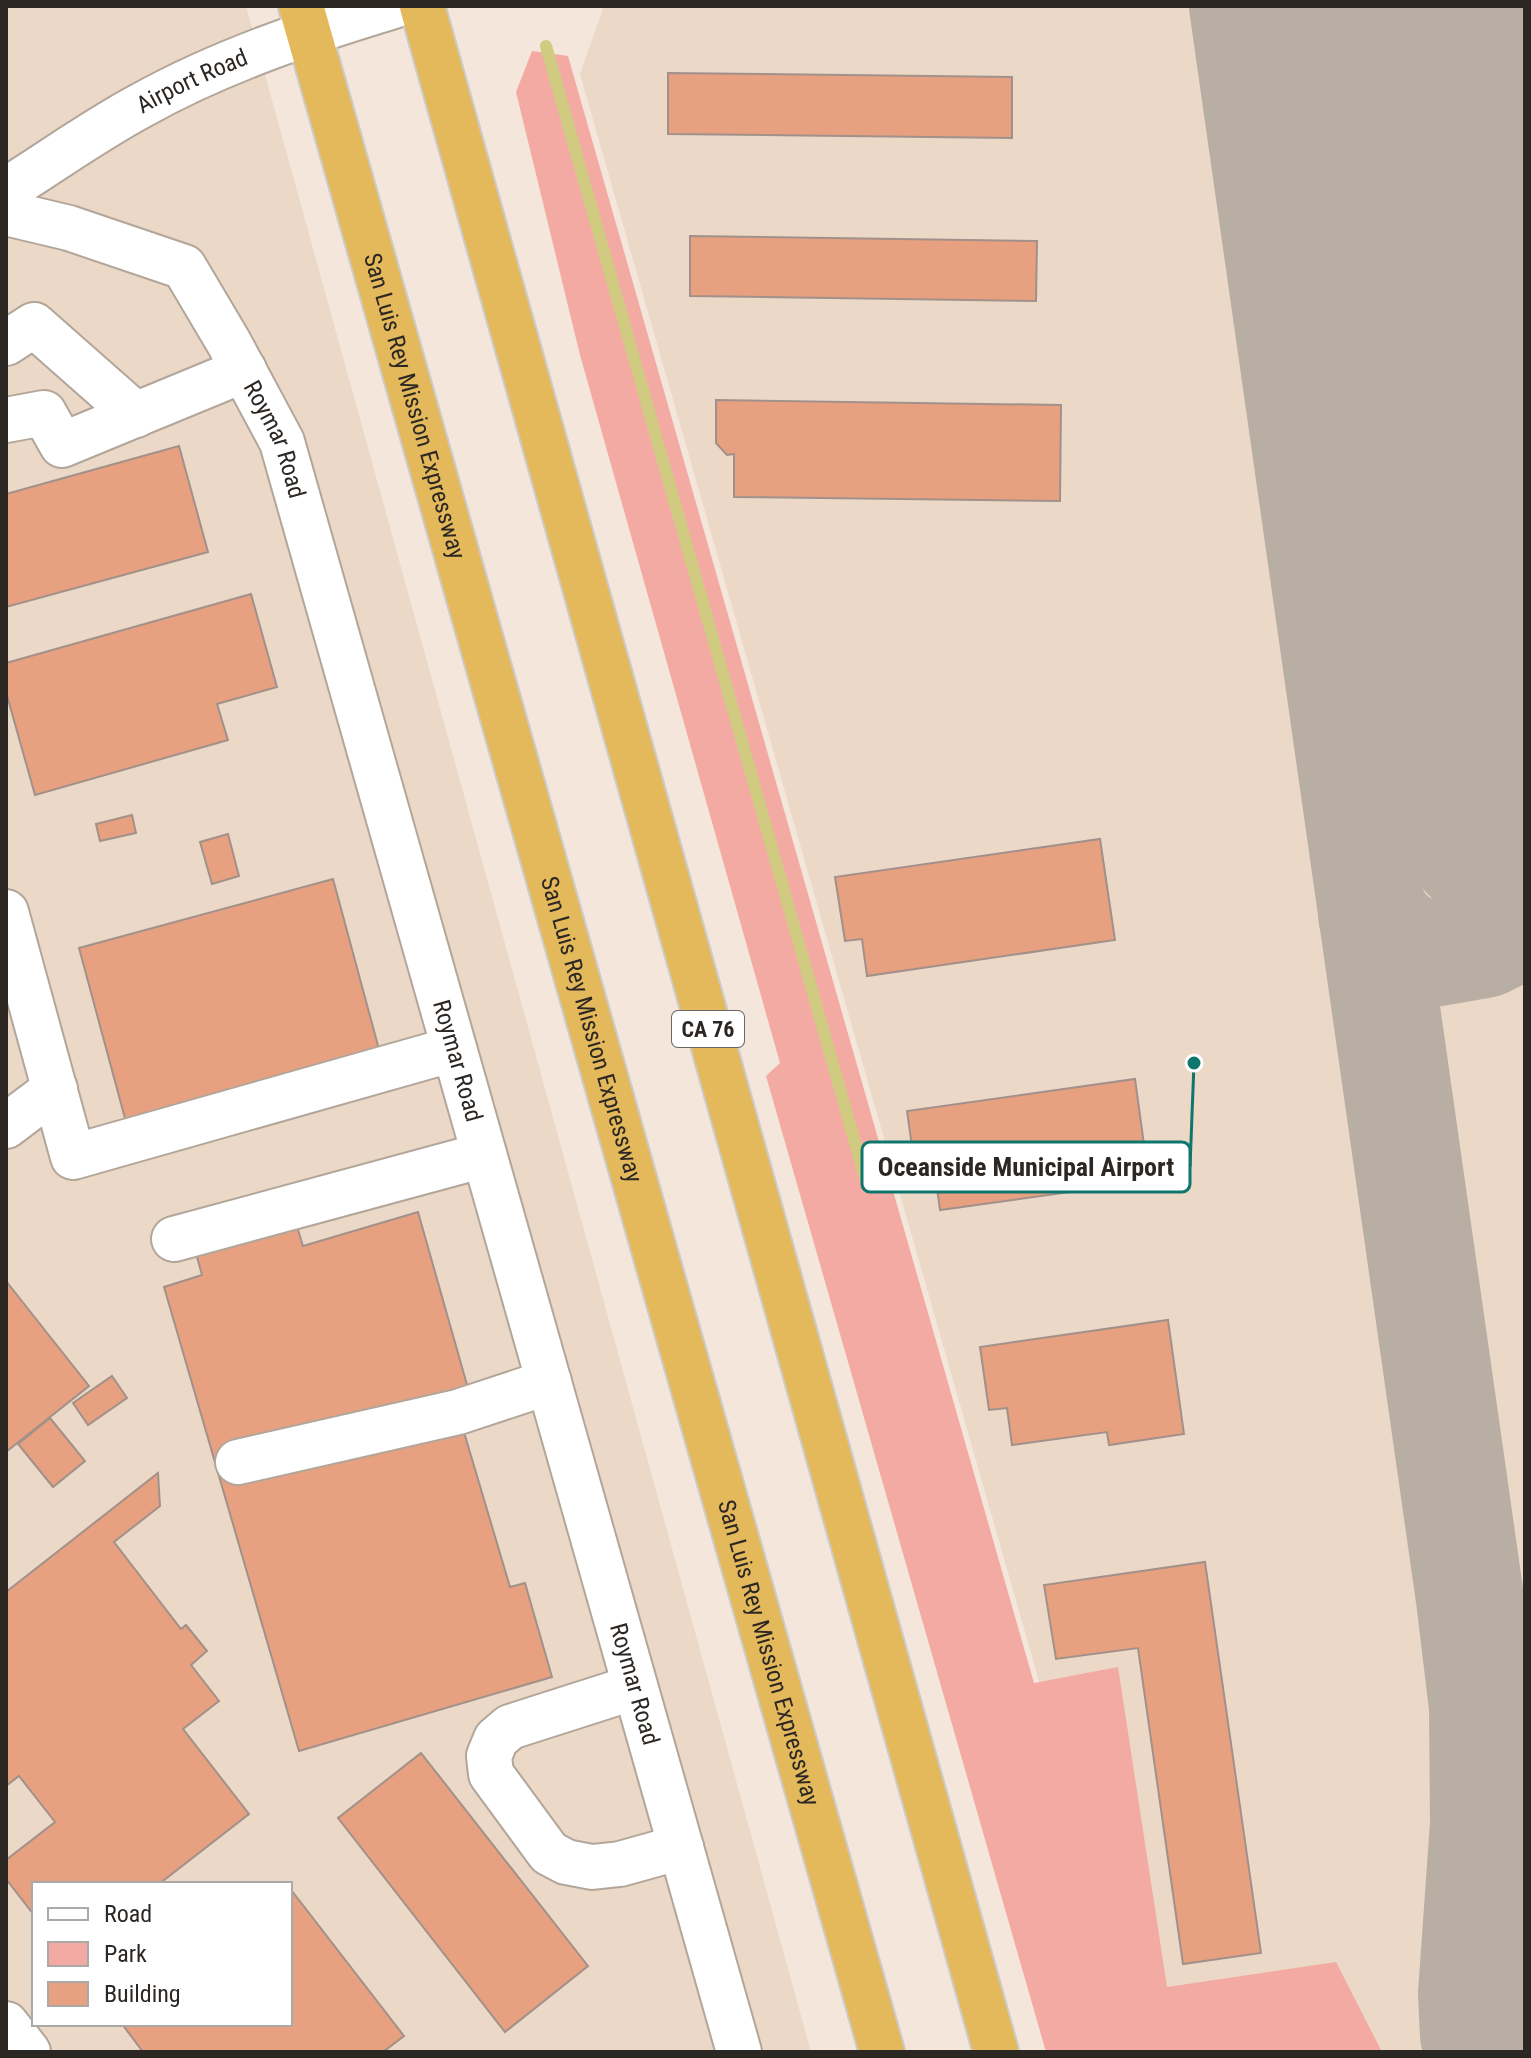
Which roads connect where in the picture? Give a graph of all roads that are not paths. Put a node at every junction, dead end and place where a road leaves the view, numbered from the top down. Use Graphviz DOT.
graph roads {
  1 [pos="394,6"];
  2 [pos="422,6"];
  3 [pos="305,19"];
  4 [pos="6,190"];
  5 [pos="6,213"];
  6 [pos="6,343"];
  7 [pos="244,370"];
  8 [pos="136,415"];
  9 [pos="6,420"];
  10 [pos="6,912"];
  11 [pos="454,1049"];
  12 [pos="55,1089"];
  13 [pos="6,1126"];
  14 [pos="484,1155"];
  15 [pos="174,1239"];
  16 [pos="549,1382"];
  17 [pos="238,1462"];
  18 [pos="635,1687"];
  19 [pos="681,1847"];
  20 [pos="6,2024"];
  21 [pos="28,2052"];
  22 [pos="739,2052"];
  23 [pos="882,2052"];
  24 [pos="996,2052"];
  1 -- 3 [label="street, Airport Road"];
  2 -- 24 [label="highway, CA 76"];
  3 -- 4 [label="street, Airport Road"];
  3 -- 23 [label="highway, San Luis Rey Mission Expressway"];
  5 -- 7 [label="street, Roymar Road"];
  6 -- 8 [label="street"];
  7 -- 8 [label="street"];
  7 -- 11 [label="street, Roymar Road"];
  8 -- 9 [label="street"];
  10 -- 12 [label="street"];
  11 -- 12 [label="street"];
  11 -- 14 [label="street, Roymar Road"];
  12 -- 13 [label="street"];
  14 -- 15 [label="street"];
  14 -- 16 [label="street, Roymar Road"];
  16 -- 17 [label="street"];
  16 -- 18 [label="street, Roymar Road"];
  18 -- 19 [label="street, Roymar Road"];
  18 -- 19 [label="street"];
  19 -- 22 [label="street, Roymar Road"];
  20 -- 21 [label="street"];
}
